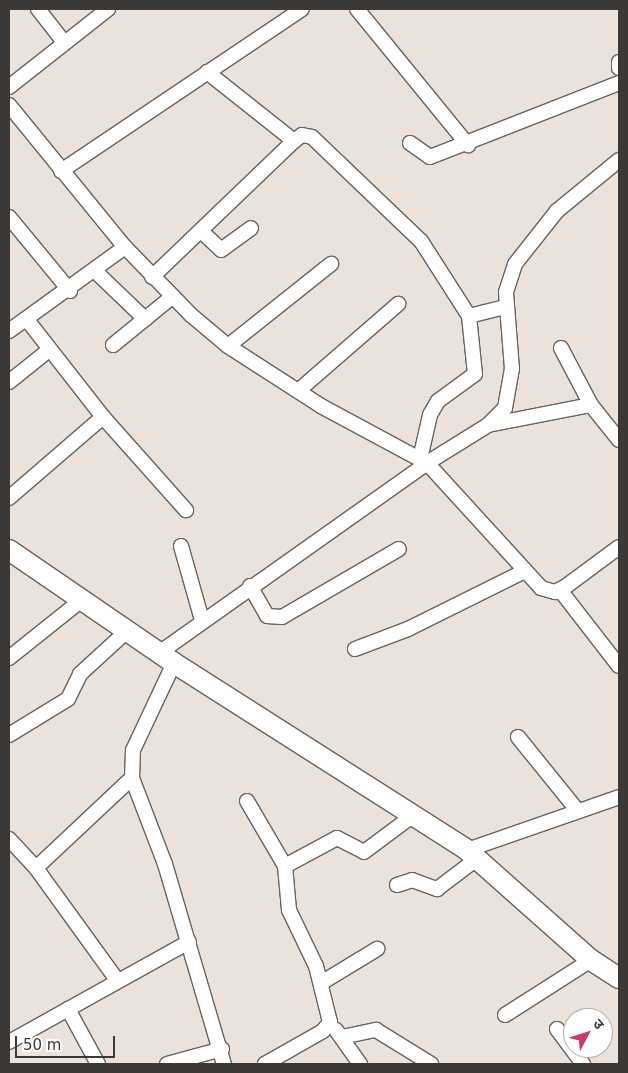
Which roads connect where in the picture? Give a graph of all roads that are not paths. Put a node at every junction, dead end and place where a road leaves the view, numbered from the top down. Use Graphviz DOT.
graph roads {
  1 [pos="38,9"];
  2 [pos="108,9"];
  3 [pos="302,9"];
  4 [pos="357,9"];
  5 [pos="63,41"];
  6 [pos="619,62"];
  7 [pos="619,68"];
  8 [pos="207,72"];
  9 [pos="619,83"];
  10 [pos="9,87"];
  11 [pos="9,105"];
  12 [pos="294,141"];
  13 [pos="410,142"];
  14 [pos="468,145"];
  15 [pos="619,160"];
  16 [pos="61,171"];
  17 [pos="9,217"];
  18 [pos="251,228"];
  19 [pos="202,232"];
  20 [pos="125,248"];
  21 [pos="332,264"];
  22 [pos="96,272"];
  23 [pos="152,277"];
  24 [pos="70,291"];
  25 [pos="172,296"];
  26 [pos="398,304"];
  27 [pos="506,307"];
  28 [pos="469,316"];
  29 [pos="145,319"];
  30 [pos="28,322"];
  31 [pos="9,331"];
  32 [pos="114,345"];
  33 [pos="228,346"];
  34 [pos="561,348"];
  35 [pos="49,350"];
  36 [pos="9,382"];
  37 [pos="298,391"];
  38 [pos="591,405"];
  39 [pos="103,417"];
  40 [pos="488,425"];
  41 [pos="618,435"];
  42 [pos="424,461"];
  43 [pos="9,498"];
  44 [pos="186,510"];
  45 [pos="181,546"];
  46 [pos="619,547"];
  47 [pos="399,549"];
  48 [pos="9,550"];
  49 [pos="525,571"];
  50 [pos="250,586"];
  51 [pos="560,590"];
  52 [pos="83,599"];
  53 [pos="202,620"];
  54 [pos="128,630"];
  55 [pos="355,649"];
  56 [pos="9,658"];
  57 [pos="166,658"];
  58 [pos="619,666"];
  59 [pos="9,735"];
  60 [pos="518,737"];
  61 [pos="132,778"];
  62 [pos="619,797"];
  63 [pos="247,801"];
  64 [pos="578,811"];
  65 [pos="411,818"];
  66 [pos="9,839"];
  67 [pos="473,854"];
  68 [pos="284,866"];
  69 [pos="36,868"];
  70 [pos="397,885"];
  71 [pos="190,942"];
  72 [pos="377,949"];
  73 [pos="591,960"];
  74 [pos="619,978"];
  75 [pos="116,980"];
  76 [pos="321,982"];
  77 [pos="68,1009"];
  78 [pos="505,1015"];
  79 [pos="330,1022"];
  80 [pos="557,1029"];
  81 [pos="342,1037"];
  82 [pos="9,1042"];
  83 [pos="222,1049"];
  84 [pos="98,1064"];
  85 [pos="167,1064"];
  86 [pos="224,1064"];
  87 [pos="265,1064"];
  88 [pos="360,1064"];
  89 [pos="430,1064"];
  90 [pos="583,1064"];
  1 -- 5 [label="street"];
  2 -- 5 [label="street"];
  3 -- 8 [label="street"];
  4 -- 14 [label="street"];
  5 -- 10 [label="street"];
  6 -- 7 [label="street"];
  8 -- 12 [label="street"];
  8 -- 16 [label="street"];
  9 -- 14 [label="street"];
  11 -- 16 [label="street"];
  12 -- 19 [label="street"];
  12 -- 28 [label="street"];
  13 -- 14 [label="street"];
  15 -- 27 [label="street"];
  16 -- 20 [label="street"];
  17 -- 24 [label="street"];
  18 -- 19 [label="street"];
  19 -- 23 [label="street"];
  20 -- 22 [label="street"];
  20 -- 23 [label="street"];
  21 -- 33 [label="street"];
  22 -- 24 [label="street"];
  22 -- 29 [label="street"];
  23 -- 25 [label="street"];
  24 -- 30 [label="street"];
  25 -- 29 [label="street"];
  25 -- 33 [label="street"];
  26 -- 37 [label="street"];
  27 -- 28 [label="street"];
  27 -- 40 [label="street"];
  28 -- 42 [label="street"];
  29 -- 32 [label="street"];
  30 -- 31 [label="street"];
  30 -- 35 [label="street"];
  33 -- 37 [label="street"];
  34 -- 38 [label="street"];
  35 -- 36 [label="street"];
  35 -- 39 [label="street"];
  37 -- 42 [label="street"];
  38 -- 40 [label="street"];
  38 -- 41 [label="street"];
  39 -- 43 [label="street"];
  39 -- 44 [label="street"];
  40 -- 42 [label="street"];
  42 -- 49 [label="street"];
  42 -- 50 [label="street"];
  45 -- 53 [label="street"];
  46 -- 51 [label="street"];
  47 -- 50 [label="street"];
  48 -- 52 [label="street"];
  49 -- 51 [label="street"];
  49 -- 55 [label="street"];
  50 -- 53 [label="street"];
  51 -- 58 [label="street"];
  52 -- 54 [label="street"];
  52 -- 56 [label="street"];
  53 -- 57 [label="street"];
  54 -- 57 [label="street"];
  54 -- 59 [label="street"];
  57 -- 61 [label="street"];
  57 -- 65 [label="street"];
  60 -- 64 [label="street"];
  61 -- 69 [label="street"];
  61 -- 71 [label="street"];
  62 -- 64 [label="street"];
  63 -- 68 [label="street"];
  64 -- 67 [label="street"];
  65 -- 67 [label="street"];
  65 -- 68 [label="street"];
  66 -- 69 [label="street"];
  67 -- 70 [label="street"];
  67 -- 73 [label="street"];
  68 -- 76 [label="street"];
  69 -- 75 [label="street"];
  71 -- 75 [label="street"];
  71 -- 83 [label="street"];
  72 -- 76 [label="street"];
  73 -- 74 [label="street"];
  73 -- 78 [label="street"];
  75 -- 77 [label="street"];
  76 -- 79 [label="street"];
  77 -- 82 [label="street"];
  77 -- 84 [label="street"];
  79 -- 81 [label="street"];
  79 -- 87 [label="street"];
  80 -- 90 [label="street"];
  81 -- 88 [label="street"];
  81 -- 89 [label="street"];
  83 -- 85 [label="street"];
  83 -- 86 [label="street"];
}
